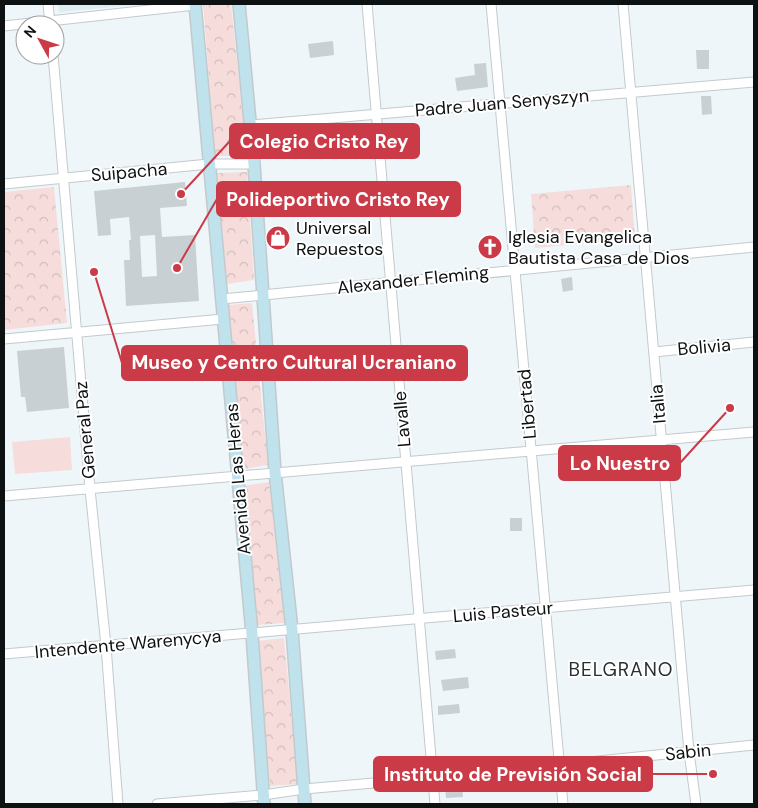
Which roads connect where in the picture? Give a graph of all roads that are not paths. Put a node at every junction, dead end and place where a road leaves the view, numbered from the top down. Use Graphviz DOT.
graph roads {
  1 [pos="239,4"];
  2 [pos="367,4"];
  3 [pos="491,4"];
  4 [pos="623,4"];
  5 [pos="195,5"];
  6 [pos="65,21"];
  7 [pos="54,65"];
  8 [pos="754,82"];
  9 [pos="630,92"];
  10 [pos="500,104"];
  11 [pos="376,114"];
  12 [pos="250,125"];
  13 [pos="209,164"];
  14 [pos="254,164"];
  15 [pos="64,178"];
  16 [pos="4,184"];
  17 [pos="754,247"];
  18 [pos="645,257"];
  19 [pos="515,270"];
  20 [pos="390,282"];
  21 [pos="262,295"];
  22 [pos="222,299"];
  23 [pos="223,319"];
  24 [pos="77,333"];
  25 [pos="4,339"];
  26 [pos="754,342"];
  27 [pos="654,352"];
  28 [pos="754,432"];
  29 [pos="661,440"];
  30 [pos="531,451"];
  31 [pos="406,462"];
  32 [pos="275,472"];
  33 [pos="238,477"];
  34 [pos="90,489"];
  35 [pos="4,496"];
  36 [pos="754,590"];
  37 [pos="675,597"];
  38 [pos="545,609"];
  39 [pos="419,620"];
  40 [pos="292,630"];
  41 [pos="252,634"];
  42 [pos="106,646"];
  43 [pos="4,654"];
  44 [pos="754,745"];
  45 [pos="689,752"];
  46 [pos="559,766"];
  47 [pos="432,778"];
  48 [pos="304,789"];
  49 [pos="264,800"];
  50 [pos="118,804"];
  51 [pos="157,804"];
  52 [pos="305,804"];
  53 [pos="435,804"];
  54 [pos="563,804"];
  55 [pos="696,804"];
  1 -- 12 [label="main road"];
  2 -- 11 [label="street, Lavalle"];
  3 -- 10 [label="street, Libertad"];
  4 -- 9 [label="street, Italia"];
  5 -- 6 [label="street"];
  5 -- 13 [label="main road, Avenida Las Heras"];
  7 -- 15 [label="street, General Paz"];
  8 -- 9 [label="street, Padre Juan Senyszyn"];
  9 -- 10 [label="street, Padre Juan Senyszyn"];
  9 -- 18 [label="street, Italia"];
  10 -- 11 [label="street, Padre Juan Senyszyn"];
  10 -- 19 [label="street, Libertad"];
  11 -- 12 [label="street, Padre Juan Senyszyn"];
  11 -- 20 [label="street, Lavalle"];
  12 -- 14 [label="main road"];
  13 -- 14 [label="street, Suipacha"];
  13 -- 15 [label="street, Suipacha"];
  13 -- 22 [label="main road, Avenida Las Heras"];
  14 -- 21 [label="main road"];
  15 -- 16 [label="street, Suipacha"];
  15 -- 24 [label="street, General Paz"];
  17 -- 18 [label="street, Alexander Fleming"];
  18 -- 19 [label="street, Alexander Fleming"];
  18 -- 27 [label="street, Italia"];
  19 -- 20 [label="street, Alexander Fleming"];
  19 -- 30 [label="street, Libertad"];
  20 -- 21 [label="street, Alexander Fleming"];
  20 -- 31 [label="street, Lavalle"];
  21 -- 22 [label="street, Alexander Fleming"];
  21 -- 32 [label="main road"];
  22 -- 23 [label="main road, Avenida Las Heras"];
  23 -- 24 [label="street"];
  23 -- 33 [label="main road, Avenida Las Heras"];
  24 -- 25 [label="street"];
  24 -- 34 [label="street, General Paz"];
  26 -- 27 [label="street, Bolivia"];
  27 -- 29 [label="street, Italia"];
  28 -- 29 [label="street"];
  29 -- 30 [label="street"];
  29 -- 37 [label="street, Italia"];
  30 -- 31 [label="street"];
  30 -- 38 [label="street, Libertad"];
  31 -- 32 [label="street"];
  31 -- 39 [label="street, Lavalle"];
  32 -- 33 [label="street"];
  32 -- 40 [label="main road"];
  33 -- 34 [label="street"];
  33 -- 41 [label="main road, Avenida Las Heras"];
  34 -- 35 [label="street"];
  34 -- 42 [label="street, General Paz"];
  36 -- 37 [label="street, Luis Pasteur"];
  37 -- 38 [label="street, Luis Pasteur"];
  37 -- 45 [label="street, Italia"];
  38 -- 39 [label="street, Luis Pasteur"];
  38 -- 46 [label="street, Libertad"];
  39 -- 40 [label="street, Luis Pasteur"];
  39 -- 47 [label="street, Lavalle"];
  40 -- 41 [label="street, Luis Pasteur"];
  40 -- 48 [label="main road"];
  41 -- 42 [label="street, Intendente Warenycya"];
  41 -- 49 [label="main road, Avenida Las Heras"];
  42 -- 43 [label="street, Intendente Warenycya"];
  42 -- 50 [label="street, General Paz"];
  44 -- 45 [label="street, Sabin"];
  45 -- 46 [label="street, Sabin"];
  45 -- 55 [label="street, Italia"];
  46 -- 47 [label="street, Sabin"];
  46 -- 54 [label="street, Libertad"];
  47 -- 48 [label="street, Sabin"];
  47 -- 53 [label="street, Lavalle"];
  48 -- 49 [label="street, Sabin"];
  48 -- 52 [label="main road"];
  49 -- 51 [label="street, Sabin"];
}
